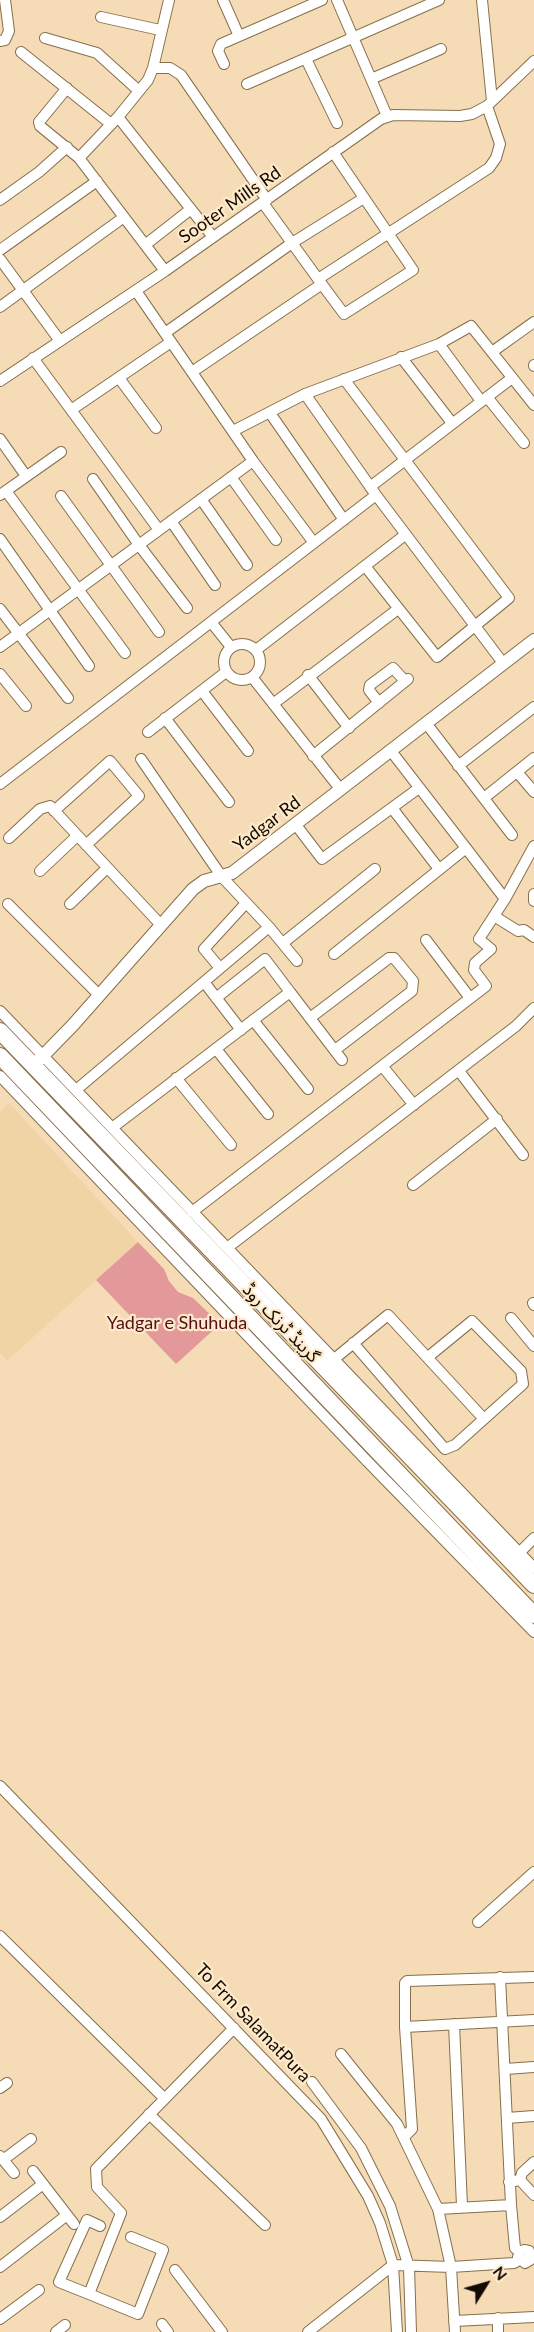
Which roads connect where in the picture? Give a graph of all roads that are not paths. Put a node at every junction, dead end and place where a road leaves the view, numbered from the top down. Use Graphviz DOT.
graph roads {
  1 [pos="5,0"];
  2 [pos="169,0"];
  3 [pos="222,0"];
  4 [pos="322,0"];
  5 [pos="337,0"];
  6 [pos="439,0"];
  7 [pos="482,0"];
  8 [pos="101,17"];
  9 [pos="160,30"];
  10 [pos="239,36"];
  11 [pos="45,38"];
  12 [pos="354,38"];
  13 [pos="0,41"];
  14 [pos="441,49"];
  15 [pos="21,52"];
  16 [pos="306,59"];
  17 [pos="534,61"];
  18 [pos="224,64"];
  19 [pos="153,68"];
  20 [pos="371,79"];
  21 [pos="247,84"];
  22 [pos="67,88"];
  23 [pos="139,91"];
  24 [pos="489,104"];
  25 [pos="387,116"];
  26 [pos="115,121"];
  27 [pos="337,123"];
  28 [pos="67,147"];
  29 [pos="333,152"];
  30 [pos="79,158"];
  31 [pos="97,181"];
  32 [pos="364,198"];
  33 [pos="0,200"];
  34 [pos="265,202"];
  35 [pos="191,209"];
  36 [pos="124,217"];
  37 [pos="388,234"];
  38 [pos="213,237"];
  39 [pos="292,243"];
  40 [pos="145,245"];
  41 [pos="0,250"];
  42 [pos="0,259"];
  43 [pos="165,271"];
  44 [pos="320,282"];
  45 [pos="23,290"];
  46 [pos="136,291"];
  47 [pos="0,307"];
  48 [pos="534,322"];
  49 [pos="168,338"];
  50 [pos="60,340"];
  51 [pos="439,344"];
  52 [pos="492,352"];
  53 [pos="401,357"];
  54 [pos="33,358"];
  55 [pos="192,372"];
  56 [pos="119,378"];
  57 [pos="512,378"];
  58 [pos="344,379"];
  59 [pos="0,381"];
  60 [pos="305,394"];
  61 [pos="484,399"];
  62 [pos="534,405"];
  63 [pos="71,410"];
  64 [pos="270,413"];
  65 [pos="452,423"];
  66 [pos="156,428"];
  67 [pos="234,431"];
  68 [pos="1,441"];
  69 [pos="524,443"];
  70 [pos="61,452"];
  71 [pos="254,461"];
  72 [pos="404,461"];
  73 [pos="26,476"];
  74 [pos="231,477"];
  75 [pos="93,479"];
  76 [pos="373,491"];
  77 [pos="3,493"];
  78 [pos="61,496"];
  79 [pos="201,500"];
  80 [pos="344,520"];
  81 [pos="171,521"];
  82 [pos="159,530"];
  83 [pos="405,535"];
  84 [pos="0,539"];
  85 [pos="276,540"];
  86 [pos="314,543"];
  87 [pos="139,545"];
  88 [pos="247,565"];
  89 [pos="110,566"];
  90 [pos="365,566"];
  91 [pos="215,585"];
  92 [pos="79,589"];
  93 [pos="187,608"];
  94 [pos="0,609"];
  95 [pos="398,609"];
  96 [pos="50,611"];
  97 [pos="211,622"];
  98 [pos="475,626"];
  99 [pos="159,632"];
  100 [pos="18,634"];
  101 [pos="534,640"];
  102 [pos="0,647"];
  103 [pos="231,647"];
  104 [pos="256,650"];
  105 [pos="125,653"];
  106 [pos="504,663"];
  107 [pos="89,666"];
  108 [pos="226,672"];
  109 [pos="0,674"];
  110 [pos="308,675"];
  111 [pos="252,677"];
  112 [pos="202,691"];
  113 [pos="68,698"];
  114 [pos="379,703"];
  115 [pos="273,704"];
  116 [pos="26,706"];
  117 [pos="534,707"];
  118 [pos="165,718"];
  119 [pos="426,723"];
  120 [pos="348,728"];
  121 [pos="148,732"];
  122 [pos="248,751"];
  123 [pos="391,751"];
  124 [pos="313,756"];
  125 [pos="534,758"];
  126 [pos="141,759"];
  127 [pos="459,766"];
  128 [pos="517,772"];
  129 [pos="0,784"];
  130 [pos="419,788"];
  131 [pos="341,790"];
  132 [pos="534,792"];
  133 [pos="484,798"];
  134 [pos="229,802"];
  135 [pos="392,808"];
  136 [pos="54,811"];
  137 [pos="296,825"];
  138 [pos="512,835"];
  139 [pos="77,836"];
  140 [pos="9,838"];
  141 [pos="86,845"];
  142 [pos="534,846"];
  143 [pos="466,848"];
  144 [pos="107,868"];
  145 [pos="375,869"];
  146 [pos="439,869"];
  147 [pos="40,871"];
  148 [pos="222,877"];
  149 [pos="534,894"];
  150 [pos="505,899"];
  151 [pos="534,902"];
  152 [pos="246,903"];
  153 [pos="8,904"];
  154 [pos="70,904"];
  155 [pos="494,916"];
  156 [pos="160,924"];
  157 [pos="269,927"];
  158 [pos="534,937"];
  159 [pos="426,940"];
  160 [pos="283,943"];
  161 [pos="334,954"];
  162 [pos="297,961"];
  163 [pos="220,968"];
  164 [pos="204,982"];
  165 [pos="290,992"];
  166 [pos="98,994"];
  167 [pos="216,998"];
  168 [pos="470,998"];
  169 [pos="534,1008"];
  170 [pos="0,1011"];
  171 [pos="310,1018"];
  172 [pos="254,1020"];
  173 [pos="241,1030"];
  174 [pos="0,1031"];
  175 [pos="216,1049"];
  176 [pos="335,1050"];
  177 [pos="0,1056"];
  178 [pos="342,1060"];
  179 [pos="38,1061"];
  180 [pos="383,1067"];
  181 [pos="459,1071"];
  182 [pos="0,1076"];
  183 [pos="176,1078"];
  184 [pos="14,1081"];
  185 [pos="308,1089"];
  186 [pos="76,1090"];
  187 [pos="0,1094"];
  188 [pos="414,1105"];
  189 [pos="268,1114"];
  190 [pos="497,1119"];
  191 [pos="112,1128"];
  192 [pos="73,1143"];
  193 [pos="231,1145"];
  194 [pos="523,1155"];
  195 [pos="413,1185"];
  196 [pos="192,1212"];
  197 [pos="219,1250"];
  198 [pos="199,1266"];
  199 [pos="511,1318"];
  200 [pos="353,1343"];
  201 [pos="534,1346"];
  202 [pos="428,1357"];
  203 [pos="333,1360"];
  204 [pos="287,1368"];
  205 [pos="484,1419"];
  206 [pos="534,1538"];
  207 [pos="519,1553"];
  208 [pos="534,1568"];
  209 [pos="534,1585"];
  210 [pos="534,1615"];
  211 [pos="534,1632"];
  212 [pos="0,1786"];
  213 [pos="534,1872"];
  214 [pos="478,1922"];
  215 [pos="0,1936"];
  216 [pos="500,1977"];
  217 [pos="534,1977"];
  218 [pos="534,2020"];
  219 [pos="502,2022"];
  220 [pos="454,2024"];
  221 [pos="405,2027"];
  222 [pos="234,2028"];
  223 [pos="341,2054"];
  224 [pos="534,2067"];
  225 [pos="504,2068"];
  226 [pos="312,2082"];
  227 [pos="164,2098"];
  228 [pos="149,2114"];
  229 [pos="534,2116"];
  230 [pos="507,2118"];
  231 [pos="404,2137"];
  232 [pos="31,2139"];
  233 [pos="2,2158"];
  234 [pos="534,2162"];
  235 [pos="33,2171"];
  236 [pos="14,2173"];
  237 [pos="514,2181"];
  238 [pos="43,2184"];
  239 [pos="534,2195"];
  240 [pos="511,2205"];
  241 [pos="462,2206"];
  242 [pos="438,2209"];
  243 [pos="0,2217"];
  244 [pos="265,2225"];
  245 [pos="100,2226"];
  246 [pos="131,2237"];
  247 [pos="526,2252"];
  248 [pos="393,2265"];
  249 [pos="0,2266"];
  250 [pos="409,2267"];
  251 [pos="452,2267"];
  252 [pos="175,2270"];
  253 [pos="39,2290"];
  254 [pos="89,2294"];
  255 [pos="534,2317"];
  256 [pos="498,2318"];
  257 [pos="0,2319"];
  258 [pos="65,2325"];
  259 [pos="455,2326"];
  260 [pos="56,2332"];
  261 [pos="222,2332"];
  262 [pos="308,2332"];
  263 [pos="397,2332"];
  264 [pos="411,2332"];
  265 [pos="498,2332"];
  1 -- 13 [label="street"];
  2 -- 9 [label="street"];
  3 -- 10 [label="street"];
  4 -- 10 [label="street"];
  5 -- 12 [label="street"];
  6 -- 12 [label="street"];
  7 -- 24 [label="street"];
  8 -- 9 [label="street"];
  9 -- 19 [label="street"];
  10 -- 18 [label="street"];
  11 -- 23 [label="street"];
  12 -- 16 [label="street"];
  12 -- 20 [label="street"];
  14 -- 20 [label="street"];
  15 -- 22 [label="street"];
  16 -- 21 [label="street"];
  16 -- 27 [label="street"];
  17 -- 24 [label="street"];
  19 -- 23 [label="street"];
  19 -- 34 [label="street"];
  20 -- 25 [label="street"];
  22 -- 26 [label="street"];
  22 -- 28 [label="street"];
  23 -- 26 [label="street"];
  24 -- 25 [label="street"];
  24 -- 37 [label="street"];
  25 -- 29 [label="street, Sooter Mills Rd"];
  26 -- 30 [label="street"];
  26 -- 35 [label="street"];
  28 -- 30 [label="street"];
  28 -- 33 [label="street"];
  29 -- 32 [label="street"];
  29 -- 34 [label="street, Sooter Mills Rd"];
  30 -- 31 [label="street"];
  31 -- 36 [label="street"];
  31 -- 41 [label="street"];
  32 -- 37 [label="street"];
  32 -- 39 [label="street"];
  34 -- 38 [label="street, Sooter Mills Rd"];
  34 -- 39 [label="street"];
  35 -- 38 [label="street"];
  35 -- 40 [label="street"];
  36 -- 40 [label="street"];
  36 -- 45 [label="street"];
  37 -- 44 [label="street"];
  37 -- 44 [label="street"];
  38 -- 43 [label="street, Sooter Mills Rd"];
  39 -- 44 [label="street"];
  39 -- 49 [label="street"];
  40 -- 43 [label="street"];
  42 -- 45 [label="street"];
  43 -- 46 [label="street, Sooter Mills Rd"];
  44 -- 55 [label="street"];
  45 -- 47 [label="street"];
  45 -- 50 [label="street"];
  46 -- 49 [label="street"];
  46 -- 50 [label="street, Sooter Mills Rd"];
  48 -- 52 [label="street"];
  49 -- 55 [label="street"];
  49 -- 56 [label="street"];
  50 -- 54 [label="street, Sooter Mills Rd"];
  51 -- 52 [label="street"];
  51 -- 53 [label="street"];
  51 -- 61 [label="street"];
  52 -- 57 [label="street"];
  53 -- 58 [label="street"];
  53 -- 65 [label="street"];
  54 -- 59 [label="street, Sooter Mills Rd"];
  54 -- 63 [label="street"];
  55 -- 67 [label="street"];
  56 -- 63 [label="street"];
  56 -- 66 [label="street"];
  57 -- 61 [label="street"];
  57 -- 62 [label="street"];
  58 -- 60 [label="street"];
  58 -- 72 [label="street"];
  60 -- 64 [label="street"];
  60 -- 76 [label="street"];
  61 -- 65 [label="street"];
  61 -- 69 [label="street"];
  63 -- 82 [label="street"];
  64 -- 67 [label="street"];
  64 -- 80 [label="street"];
  65 -- 72 [label="street"];
  67 -- 71 [label="street"];
  68 -- 73 [label="street"];
  70 -- 73 [label="street"];
  71 -- 74 [label="street"];
  71 -- 86 [label="street"];
  72 -- 76 [label="street"];
  72 -- 98 [label="street"];
  73 -- 77 [label="street"];
  74 -- 79 [label="street"];
  74 -- 85 [label="street"];
  75 -- 87 [label="street"];
  76 -- 80 [label="street"];
  76 -- 83 [label="street"];
  77 -- 92 [label="street"];
  78 -- 89 [label="street"];
  79 -- 81 [label="street"];
  79 -- 88 [label="street"];
  80 -- 86 [label="street"];
  81 -- 82 [label="street"];
  81 -- 91 [label="street"];
  82 -- 87 [label="street"];
  83 -- 90 [label="street"];
  83 -- 98 [label="street"];
  84 -- 96 [label="street"];
  86 -- 97 [label="street"];
  87 -- 89 [label="street"];
  87 -- 93 [label="street"];
  89 -- 92 [label="street"];
  89 -- 99 [label="street"];
  90 -- 95 [label="street"];
  90 -- 104 [label="street"];
  92 -- 96 [label="street"];
  92 -- 105 [label="street"];
  94 -- 100 [label="street"];
  95 -- 98 [label="street"];
  95 -- 110 [label="street"];
  96 -- 100 [label="street"];
  96 -- 107 [label="street"];
  97 -- 103 [label="street"];
  97 -- 129 [label="street"];
  98 -- 106 [label="street"];
  100 -- 102 [label="street"];
  100 -- 113 [label="street"];
  101 -- 106 [label="street, Yadgar Rd"];
  103 -- 104 [label="street"];
  103 -- 108 [label="street"];
  104 -- 111 [label="street"];
  106 -- 119 [label="street, Yadgar Rd"];
  108 -- 111 [label="street"];
  108 -- 112 [label="street"];
  109 -- 116 [label="street"];
  110 -- 115 [label="street"];
  110 -- 120 [label="street"];
  111 -- 115 [label="street"];
  112 -- 118 [label="street"];
  112 -- 122 [label="street"];
  114 -- 114 [label="street"];
  114 -- 120 [label="street"];
  115 -- 124 [label="street"];
  117 -- 127 [label="street"];
  118 -- 121 [label="street"];
  118 -- 134 [label="street"];
  119 -- 123 [label="street, Yadgar Rd"];
  119 -- 127 [label="street"];
  120 -- 124 [label="street"];
  123 -- 130 [label="street"];
  123 -- 131 [label="street, Yadgar Rd"];
  124 -- 131 [label="street"];
  125 -- 128 [label="street"];
  126 -- 148 [label="street"];
  127 -- 133 [label="street"];
  128 -- 132 [label="street"];
  128 -- 133 [label="street"];
  130 -- 135 [label="street"];
  130 -- 143 [label="street"];
  131 -- 137 [label="street, Yadgar Rd"];
  133 -- 138 [label="street"];
  135 -- 137 [label="street"];
  135 -- 146 [label="street"];
  136 -- 139 [label="street"];
  136 -- 140 [label="street"];
  136 -- 141 [label="street"];
  137 -- 148 [label="street, Yadgar Rd"];
  139 -- 141 [label="street"];
  139 -- 147 [label="street"];
  141 -- 144 [label="street"];
  142 -- 150 [label="street"];
  143 -- 146 [label="street"];
  143 -- 150 [label="street"];
  144 -- 154 [label="street"];
  144 -- 156 [label="street"];
  145 -- 160 [label="street"];
  146 -- 161 [label="street"];
  148 -- 152 [label="street"];
  148 -- 156 [label="street, Yadgar Rd"];
  149 -- 151 [label="street"];
  150 -- 155 [label="street"];
  152 -- 157 [label="street"];
  152 -- 163 [label="street"];
  153 -- 166 [label="street"];
  155 -- 158 [label="street"];
  155 -- 168 [label="street"];
  156 -- 166 [label="street, Yadgar Rd"];
  157 -- 160 [label="street"];
  157 -- 163 [label="street"];
  159 -- 168 [label="street"];
  160 -- 162 [label="street"];
  163 -- 164 [label="street"];
  164 -- 167 [label="street"];
  164 -- 186 [label="street"];
  165 -- 167 [label="street"];
  165 -- 171 [label="street"];
  165 -- 172 [label="street"];
  166 -- 179 [label="street, Yadgar Rd"];
  167 -- 173 [label="street"];
  168 -- 180 [label="street"];
  169 -- 181 [label="street"];
  170 -- 179 [label="street"];
  171 -- 176 [label="street"];
  171 -- 176 [label="street"];
  172 -- 173 [label="street"];
  172 -- 185 [label="street"];
  173 -- 175 [label="street"];
  174 -- 179 [label="highway, گرینڈ ٹرنک روڈ"];
  175 -- 183 [label="street"];
  175 -- 189 [label="street"];
  176 -- 178 [label="street"];
  177 -- 184 [label="highway, گرینڈ ٹرنک روڈ"];
  179 -- 186 [label="street"];
  179 -- 197 [label="highway, گرینڈ ٹرنک روڈ"];
  180 -- 188 [label="street"];
  180 -- 196 [label="street"];
  181 -- 188 [label="street"];
  181 -- 190 [label="street"];
  182 -- 184 [label="street"];
  183 -- 191 [label="street"];
  183 -- 193 [label="street"];
  184 -- 187 [label="street"];
  184 -- 192 [label="highway, گرینڈ ٹرنک روڈ"];
  186 -- 191 [label="street"];
  188 -- 197 [label="street"];
  190 -- 194 [label="street"];
  190 -- 195 [label="street"];
  191 -- 196 [label="street"];
  192 -- 198 [label="highway, گرینڈ ٹرنک روڈ"];
  192 -- 204 [label="street"];
  196 -- 197 [label="street"];
  197 -- 198 [label="highway"];
  197 -- 203 [label="street"];
  197 -- 209 [label="highway, گرینڈ ٹرنک روڈ"];
  198 -- 204 [label="highway, گرینڈ ٹرنک روڈ"];
  199 -- 201 [label="street"];
  200 -- 202 [label="street"];
  200 -- 203 [label="street"];
  200 -- 205 [label="street"];
  202 -- 205 [label="street"];
  202 -- 205 [label="street"];
  203 -- 207 [label="street"];
  204 -- 210 [label="highway, گرینڈ ٹرنک روڈ"];
  204 -- 211 [label="street"];
  206 -- 207 [label="street"];
  207 -- 208 [label="street"];
  212 -- 222 [label="street, To Frm SalamatPura"];
  213 -- 214 [label="street"];
  215 -- 227 [label="street"];
  216 -- 217 [label="street"];
  216 -- 219 [label="street"];
  216 -- 221 [label="street"];
  218 -- 219 [label="street"];
  219 -- 220 [label="street"];
  219 -- 225 [label="street"];
  220 -- 221 [label="street"];
  220 -- 241 [label="street"];
  221 -- 231 [label="street"];
  222 -- 227 [label="street"];
  222 -- 248 [label="street, To Frm SalamatPura"];
  223 -- 231 [label="street"];
  224 -- 225 [label="street"];
  225 -- 230 [label="street"];
  226 -- 250 [label="street"];
  227 -- 228 [label="street"];
  228 -- 244 [label="street"];
  228 -- 254 [label="street"];
  229 -- 230 [label="street"];
  230 -- 237 [label="street"];
  231 -- 242 [label="street"];
  232 -- 233 [label="street"];
  233 -- 236 [label="street"];
  234 -- 237 [label="street"];
  235 -- 238 [label="street"];
  237 -- 239 [label="street"];
  237 -- 240 [label="street"];
  238 -- 243 [label="street"];
  238 -- 249 [label="street"];
  240 -- 241 [label="street"];
  240 -- 247 [label="street"];
  241 -- 242 [label="street"];
  242 -- 251 [label="street"];
  245 -- 254 [label="street"];
  246 -- 254 [label="street"];
  247 -- 251 [label="street"];
  248 -- 250 [label="street"];
  248 -- 262 [label="street"];
  248 -- 263 [label="street, To Frm SalamatPura"];
  250 -- 251 [label="street"];
  250 -- 264 [label="street"];
  251 -- 259 [label="street"];
  252 -- 261 [label="street"];
  253 -- 257 [label="street"];
  255 -- 256 [label="street"];
  256 -- 259 [label="street"];
  256 -- 265 [label="street"];
  258 -- 260 [label="street"];
}
